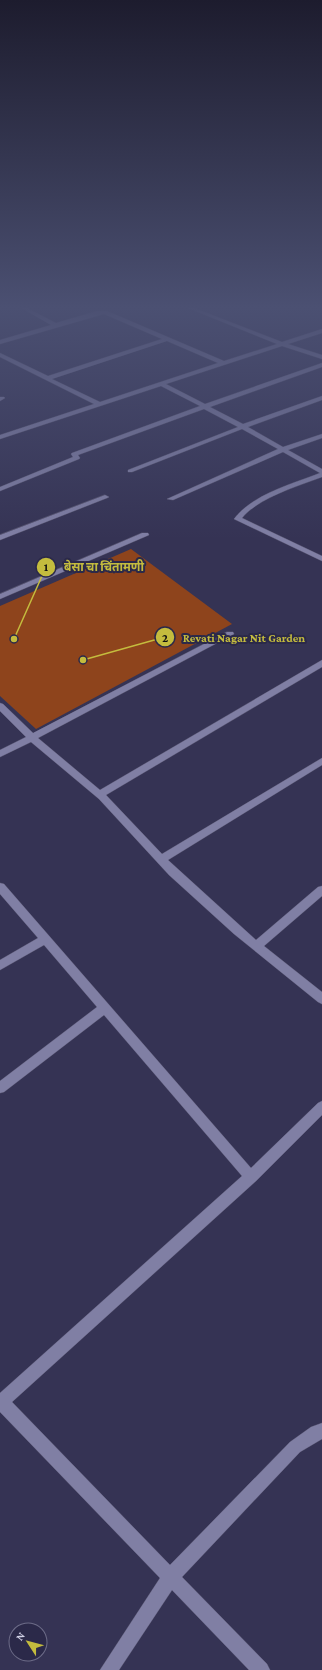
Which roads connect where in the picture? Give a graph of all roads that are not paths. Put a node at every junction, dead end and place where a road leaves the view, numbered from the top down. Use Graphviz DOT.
graph roads {
  1 [pos="60,384"];
  2 [pos="161,384"];
  3 [pos="272,384"];
  4 [pos="322,398"];
  5 [pos="99,404"];
  6 [pos="204,408"];
  7 [pos="242,427"];
  8 [pos="322,436"];
  9 [pos="0,437"];
  10 [pos="282,450"];
  11 [pos="130,471"];
  12 [pos="322,474"];
  13 [pos="0,489"];
  14 [pos="105,497"];
  15 [pos="171,499"];
  16 [pos="145,535"];
  17 [pos="0,538"];
  18 [pos="322,559"];
  19 [pos="0,597"];
  20 [pos="230,634"];
  21 [pos="322,663"];
  22 [pos="0,706"];
  23 [pos="32,738"];
  24 [pos="0,754"];
  25 [pos="322,761"];
  26 [pos="99,795"];
  27 [pos="162,860"];
  28 [pos="0,887"];
  29 [pos="322,890"];
  30 [pos="44,939"];
  31 [pos="256,946"];
  32 [pos="0,966"];
  33 [pos="322,999"];
  34 [pos="105,1008"];
  35 [pos="0,1088"];
  36 [pos="322,1107"];
  37 [pos="251,1176"];
  38 [pos="0,1403"];
  39 [pos="322,1431"];
  40 [pos="171,1576"];
  41 [pos="110,1670"];
  42 [pos="261,1670"];
  1 -- 5 [label="street"];
  2 -- 5 [label="street"];
  2 -- 6 [label="street"];
  3 -- 6 [label="street"];
  4 -- 7 [label="street"];
  5 -- 9 [label="street"];
  6 -- 7 [label="street"];
  6 -- 13 [label="street"];
  7 -- 10 [label="street"];
  7 -- 11 [label="street"];
  8 -- 10 [label="street"];
  10 -- 12 [label="street"];
  10 -- 15 [label="street"];
  12 -- 18 [label="street"];
  14 -- 17 [label="street"];
  16 -- 19 [label="street"];
  20 -- 23 [label="street"];
  21 -- 26 [label="street"];
  22 -- 23 [label="street"];
  23 -- 24 [label="street"];
  23 -- 26 [label="street"];
  25 -- 27 [label="street"];
  26 -- 27 [label="street"];
  27 -- 31 [label="street"];
  28 -- 30 [label="street"];
  29 -- 31 [label="street"];
  30 -- 32 [label="street"];
  30 -- 34 [label="street"];
  31 -- 33 [label="street"];
  34 -- 35 [label="street"];
  34 -- 37 [label="street"];
  36 -- 37 [label="street"];
  37 -- 38 [label="street"];
  38 -- 40 [label="street"];
  39 -- 40 [label="street"];
  40 -- 41 [label="street"];
  40 -- 42 [label="street"];
}
